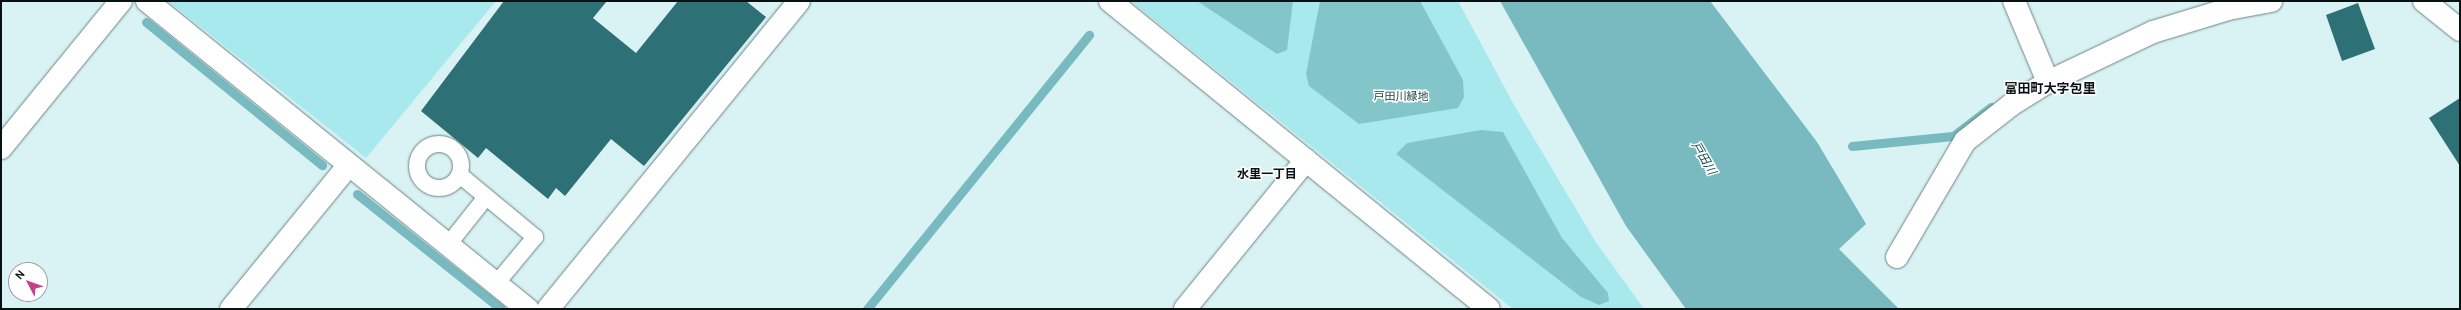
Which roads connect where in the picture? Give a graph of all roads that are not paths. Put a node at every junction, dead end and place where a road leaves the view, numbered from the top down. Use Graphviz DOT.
graph roads {
  1 [pos="121,1"];
  2 [pos="147,1"];
  3 [pos="799,1"];
  4 [pos="1110,1"];
  5 [pos="2014,1"];
  6 [pos="2271,1"];
  7 [pos="2424,1"];
  8 [pos="2460,30"];
  9 [pos="2048,82"];
  10 [pos="1,148"];
  11 [pos="1306,160"];
  12 [pos="349,165"];
  13 [pos="461,176"];
  14 [pos="486,197"];
  15 [pos="448,245"];
  16 [pos="1897,257"];
  17 [pos="496,284"];
  18 [pos="231,309"];
  19 [pos="528,309"];
  20 [pos="548,309"];
  21 [pos="1185,309"];
  22 [pos="1489,309"];
  1 -- 10 [label="street"];
  2 -- 12 [label="street"];
  3 -- 20 [label="street"];
  4 -- 11 [label="street"];
  5 -- 9 [label="street"];
  6 -- 9 [label="street"];
  7 -- 8 [label="street"];
  9 -- 16 [label="street"];
  11 -- 21 [label="street"];
  11 -- 22 [label="street"];
  12 -- 15 [label="street"];
  12 -- 18 [label="street"];
  13 -- 14 [label="lane"];
  14 -- 15 [label="lane"];
  14 -- 17 [label="lane"];
  15 -- 17 [label="street"];
  17 -- 19 [label="street"];
}
